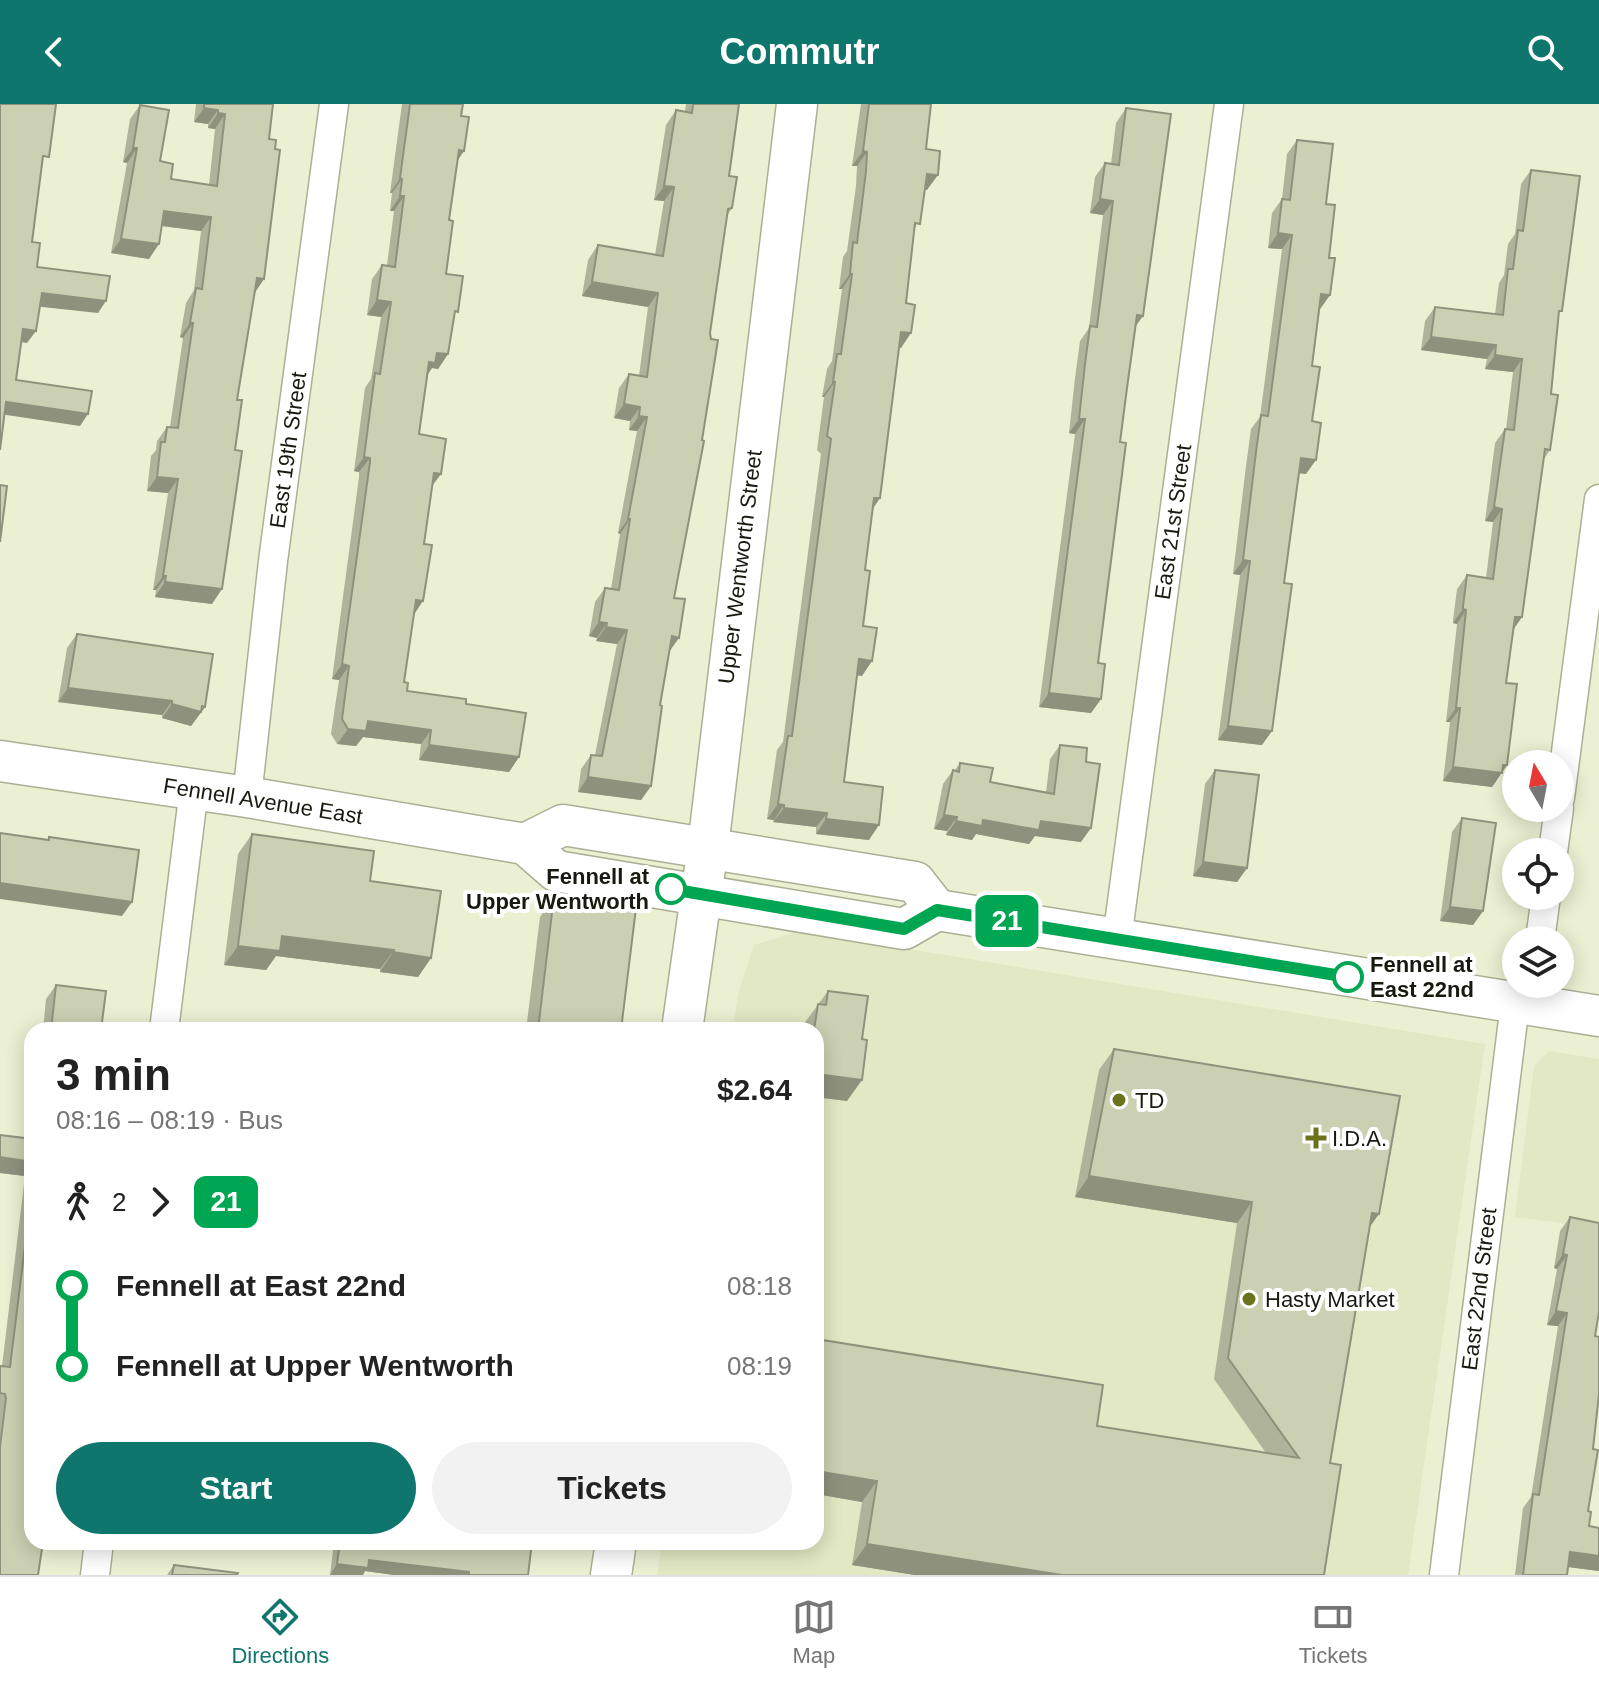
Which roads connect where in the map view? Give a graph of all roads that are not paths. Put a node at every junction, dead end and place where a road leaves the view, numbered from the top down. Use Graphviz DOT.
graph roads {
  1 [pos="334,104"];
  2 [pos="797,104"];
  3 [pos="1229,104"];
  4 [pos="1599,499"];
  5 [pos="1566,750"];
  6 [pos="0,761"];
  7 [pos="194,789"];
  8 [pos="247,797"];
  9 [pos="525,844"];
  10 [pos="708,847"];
  11 [pos="702,893"];
  12 [pos="937,910"];
  13 [pos="1117,939"];
  14 [pos="1502,994"];
  15 [pos="1527,998"];
  16 [pos="1599,1016"];
  17 [pos="165,1022"];
  18 [pos="683,1022"];
  19 [pos="98,1550"];
  20 [pos="615,1550"];
  21 [pos="95,1575"];
  22 [pos="611,1575"];
  23 [pos="1444,1575"];
  1 -- 8 [label="street, East 19th Street"];
  2 -- 10 [label="main road, Upper Wentworth Street"];
  3 -- 13 [label="street, East 21st Street"];
  4 -- 5 [label="street"];
  6 -- 7 [label="main road, Fennell Avenue East"];
  7 -- 8 [label="main road, Fennell Avenue East"];
  7 -- 17 [label="street"];
  8 -- 9 [label="main road, Fennell Avenue East"];
  9 -- 10 [label="main road"];
  9 -- 11 [label="main road"];
  10 -- 11 [label="main road, Upper Wentworth Street"];
  10 -- 12 [label="main road"];
  11 -- 12 [label="main road"];
  11 -- 18 [label="main road, Upper Wentworth Street"];
  12 -- 13 [label="main road"];
  13 -- 14 [label="main road"];
  15 -- 16 [label="main road"];
  15 -- 23 [label="street, East 22nd Street"];
  19 -- 21 [label="street"];
  20 -- 22 [label="main road"];
}
